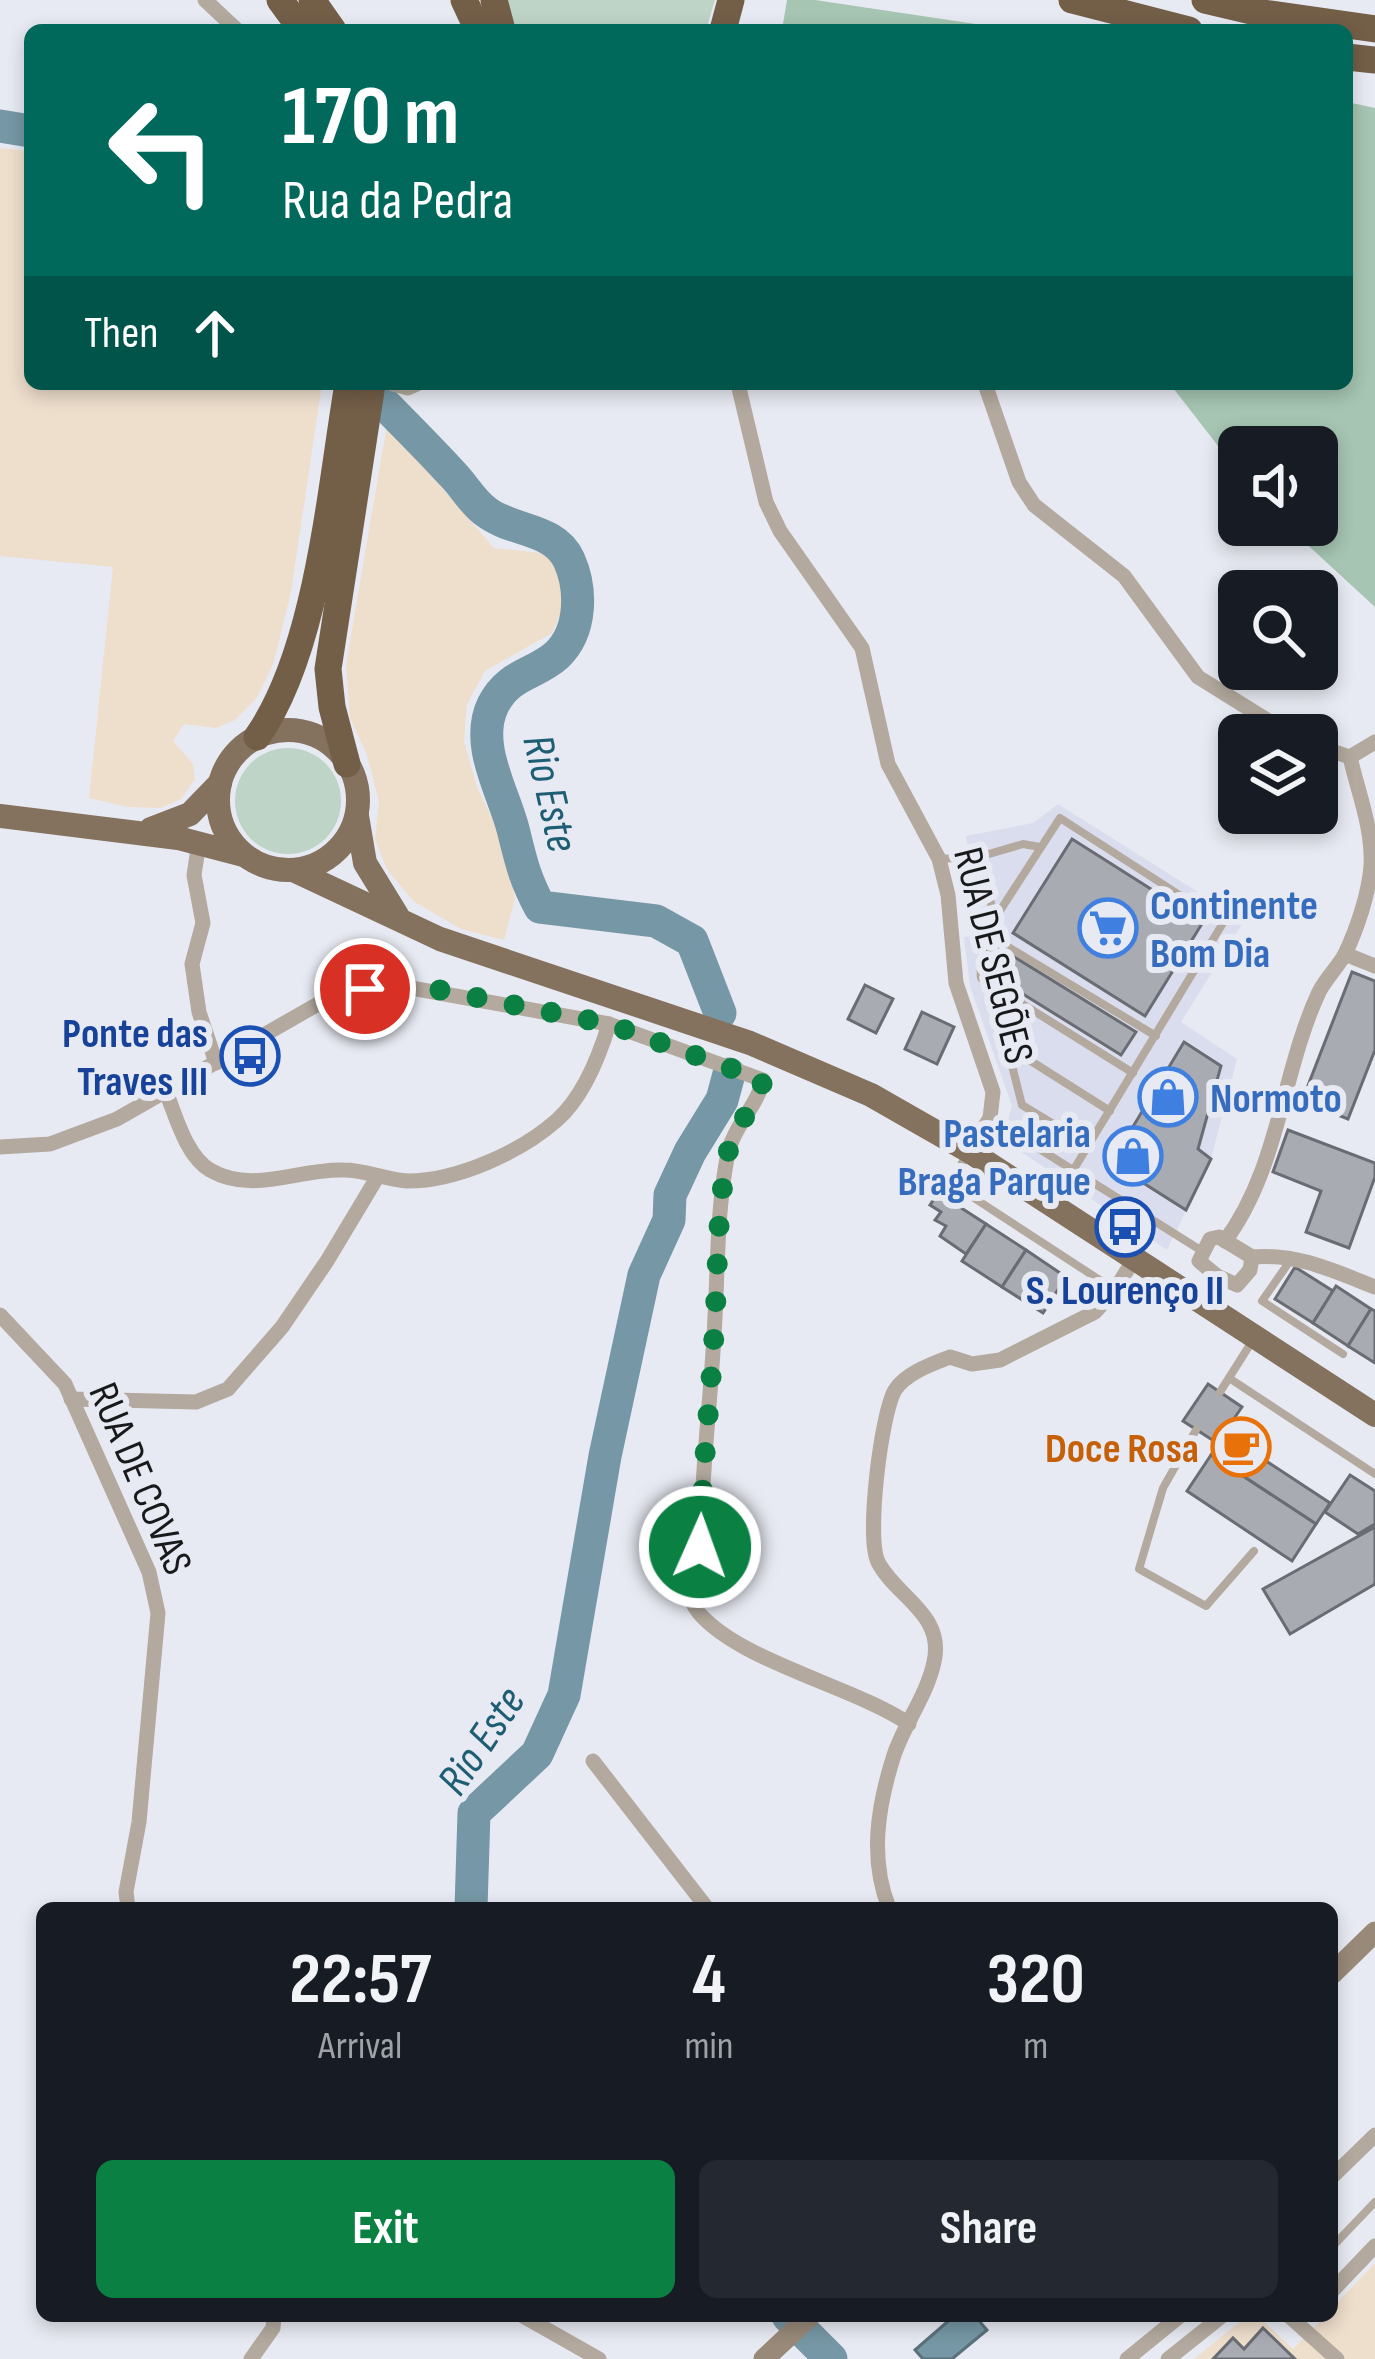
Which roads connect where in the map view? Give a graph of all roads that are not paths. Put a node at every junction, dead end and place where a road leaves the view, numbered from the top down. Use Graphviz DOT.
graph roads {
  1 [pos="205,0"];
  2 [pos="1072,0"];
  3 [pos="1205,0"];
  4 [pos="231,24"];
  5 [pos="1166,24"];
  6 [pos="1340,24"];
  7 [pos="372,390"];
  8 [pos="739,390"];
  9 [pos="988,390"];
  10 [pos="346,396"];
  11 [pos="1258,714"];
  12 [pos="257,737"];
  13 [pos="1375,742"];
  14 [pos="1338,754"];
  15 [pos="1350,758"];
  16 [pos="346,764"];
  17 [pos="221,782"];
  18 [pos="356,813"];
  19 [pos="0,816"];
  20 [pos="137,831"];
  21 [pos="199,842"];
  22 [pos="1040,847"];
  23 [pos="245,855"];
  24 [pos="982,856"];
  25 [pos="939,859"];
  26 [pos="292,870"];
  27 [pos="994,920"];
  28 [pos="402,921"];
  29 [pos="995,939"];
  30 [pos="1345,954"];
  31 [pos="1375,967"];
  32 [pos="1021,1005"];
  33 [pos="634,1006"];
  34 [pos="609,1024"];
  35 [pos="1156,1036"];
  36 [pos="1010,1060"];
  37 [pos="216,1063"];
  38 [pos="1133,1073"];
  39 [pos="166,1092"];
  40 [pos="1110,1111"];
  41 [pos="990,1118"];
  42 [pos="1088,1146"];
  43 [pos="0,1147"];
  44 [pos="969,1151"];
  45 [pos="1074,1169"];
  46 [pos="378,1176"];
  47 [pos="1226,1240"];
  48 [pos="1202,1251"];
  49 [pos="1252,1257"];
  50 [pos="1135,1258"];
  51 [pos="1292,1258"];
  52 [pos="1217,1276"];
  53 [pos="1375,1287"];
  54 [pos="1115,1290"];
  55 [pos="1200,1301"];
  56 [pos="0,1315"];
  57 [pos="1255,1337"];
  58 [pos="1343,1354"];
  59 [pos="1229,1378"];
  60 [pos="1220,1393"];
  61 [pos="71,1399"];
  62 [pos="1375,1415"];
  63 [pos="1196,1430"];
  64 [pos="1375,1474"];
  65 [pos="1254,1551"];
  66 [pos="909,1724"];
  67 [pos="593,1761"];
  68 [pos="127,1902"];
  69 [pos="701,1902"];
  70 [pos="887,1902"];
  71 [pos="1375,1932"];
  72 [pos="1338,1968"];
  73 [pos="1375,2135"];
  74 [pos="1338,2171"];
  75 [pos="1375,2202"];
  76 [pos="1338,2241"];
  77 [pos="1375,2246"];
  78 [pos="1338,2285"];
  79 [pos="275,2322"];
  80 [pos="534,2322"];
  81 [pos="804,2322"];
  82 [pos="1173,2322"];
  83 [pos="1214,2322"];
  84 [pos="1302,2322"];
  85 [pos="251,2359"];
  86 [pos="599,2359"];
  87 [pos="764,2359"];
  88 [pos="1127,2359"];
  89 [pos="1168,2359"];
  90 [pos="1337,2359"];
  1 -- 4 [label="street"];
  2 -- 5 [label="highway"];
  3 -- 6 [label="highway"];
  7 -- 16 [label="highway"];
  8 -- 25 [label="street, RUA DE SEGÕES"];
  9 -- 11 [label="street"];
  10 -- 12 [label="highway"];
  12 -- 16 [label="main road"];
  12 -- 17 [label="main road"];
  13 -- 15 [label="street"];
  14 -- 15 [label="street"];
  15 -- 30 [label="street"];
  16 -- 18 [label="main road"];
  17 -- 20 [label="main road"];
  17 -- 23 [label="main road"];
  18 -- 26 [label="main road"];
  18 -- 28 [label="main road"];
  19 -- 20 [label="main road"];
  20 -- 21 [label="main road"];
  21 -- 23 [label="main road"];
  21 -- 37 [label="street"];
  22 -- 24 [label="lane"];
  22 -- 27 [label="lane"];
  22 -- 35 [label="lane"];
  23 -- 26 [label="main road"];
  24 -- 25 [label="lane"];
  24 -- 27 [label="lane"];
  25 -- 41 [label="street, RUA DE SEGÕES"];
  26 -- 28 [label="main road"];
  27 -- 29 [label="lane"];
  28 -- 33 [label="main road"];
  29 -- 32 [label="lane"];
  29 -- 35 [label="lane"];
  30 -- 31 [label="street"];
  30 -- 47 [label="street"];
  32 -- 36 [label="lane"];
  32 -- 38 [label="lane"];
  33 -- 34 [label="street"];
  33 -- 44 [label="main road"];
  34 -- 37 [label="street"];
  34 -- 46 [label="street"];
  34 -- 66 [label="street"];
  35 -- 38 [label="lane"];
  36 -- 40 [label="lane"];
  36 -- 42 [label="lane"];
  37 -- 39 [label="street"];
  38 -- 40 [label="lane"];
  39 -- 43 [label="street"];
  39 -- 46 [label="street"];
  40 -- 42 [label="lane"];
  41 -- 44 [label="street, RUA DE SEGÕES"];
  41 -- 45 [label="lane"];
  42 -- 45 [label="lane"];
  44 -- 50 [label="main road"];
  44 -- 54 [label="lane"];
  45 -- 48 [label="lane"];
  46 -- 61 [label="street"];
  47 -- 48 [label="street"];
  47 -- 49 [label="street"];
  48 -- 52 [label="street"];
  49 -- 51 [label="street"];
  49 -- 52 [label="street"];
  50 -- 54 [label="street"];
  50 -- 55 [label="main road"];
  51 -- 53 [label="street"];
  51 -- 58 [label="lane"];
  52 -- 55 [label="street"];
  54 -- 66 [label="street"];
  55 -- 57 [label="main road"];
  56 -- 61 [label="street, RUA DE COVAS"];
  57 -- 59 [label="lane"];
  57 -- 62 [label="main road"];
  59 -- 60 [label="lane"];
  59 -- 64 [label="lane"];
  61 -- 68 [label="street, RUA DE COVAS"];
  63 -- 65 [label="lane"];
  66 -- 70 [label="street"];
  67 -- 69 [label="street"];
  71 -- 72 [label="street"];
  73 -- 74 [label="street"];
  75 -- 76 [label="lane"];
  77 -- 78 [label="street"];
  79 -- 85 [label="street"];
  80 -- 86 [label="street"];
  81 -- 87 [label="street"];
  82 -- 88 [label="street"];
  83 -- 89 [label="street"];
  84 -- 90 [label="street"];
}
